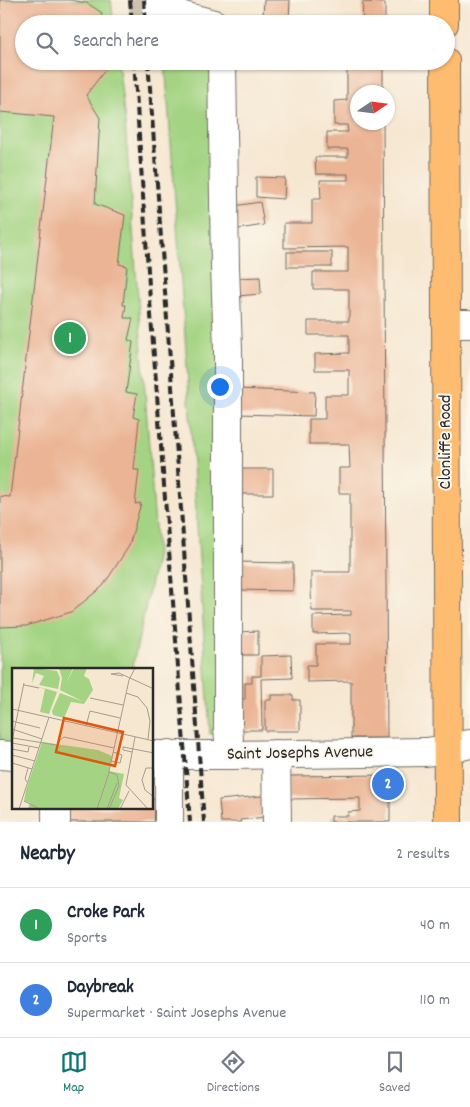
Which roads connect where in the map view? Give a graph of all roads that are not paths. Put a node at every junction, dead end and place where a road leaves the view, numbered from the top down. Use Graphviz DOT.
graph roads {
  1 [pos="444,0"];
  2 [pos="157,9"];
  3 [pos="180,15"];
  4 [pos="444,15"];
  5 [pos="222,70"];
  6 [pos="445,70"];
  7 [pos="458,324"];
  8 [pos="459,746"];
  9 [pos="276,754"];
  10 [pos="160,755"];
  11 [pos="230,755"];
  12 [pos="169,822"];
  13 [pos="277,822"];
  14 [pos="448,822"];
  1 -- 4 [label="main road"];
  2 -- 3 [label="street"];
  5 -- 11 [label="street"];
  6 -- 7 [label="main road, Clonliffe Road"];
  7 -- 8 [label="main road, Clonliffe Road"];
  8 -- 9 [label="street, Saint Josephs Avenue"];
  8 -- 14 [label="main road, Clonliffe Road"];
  9 -- 11 [label="street, Saint Josephs Avenue"];
  9 -- 13 [label="street"];
  10 -- 11 [label="street, Saint Josephs Avenue"];
  10 -- 12 [label="street"];
}
